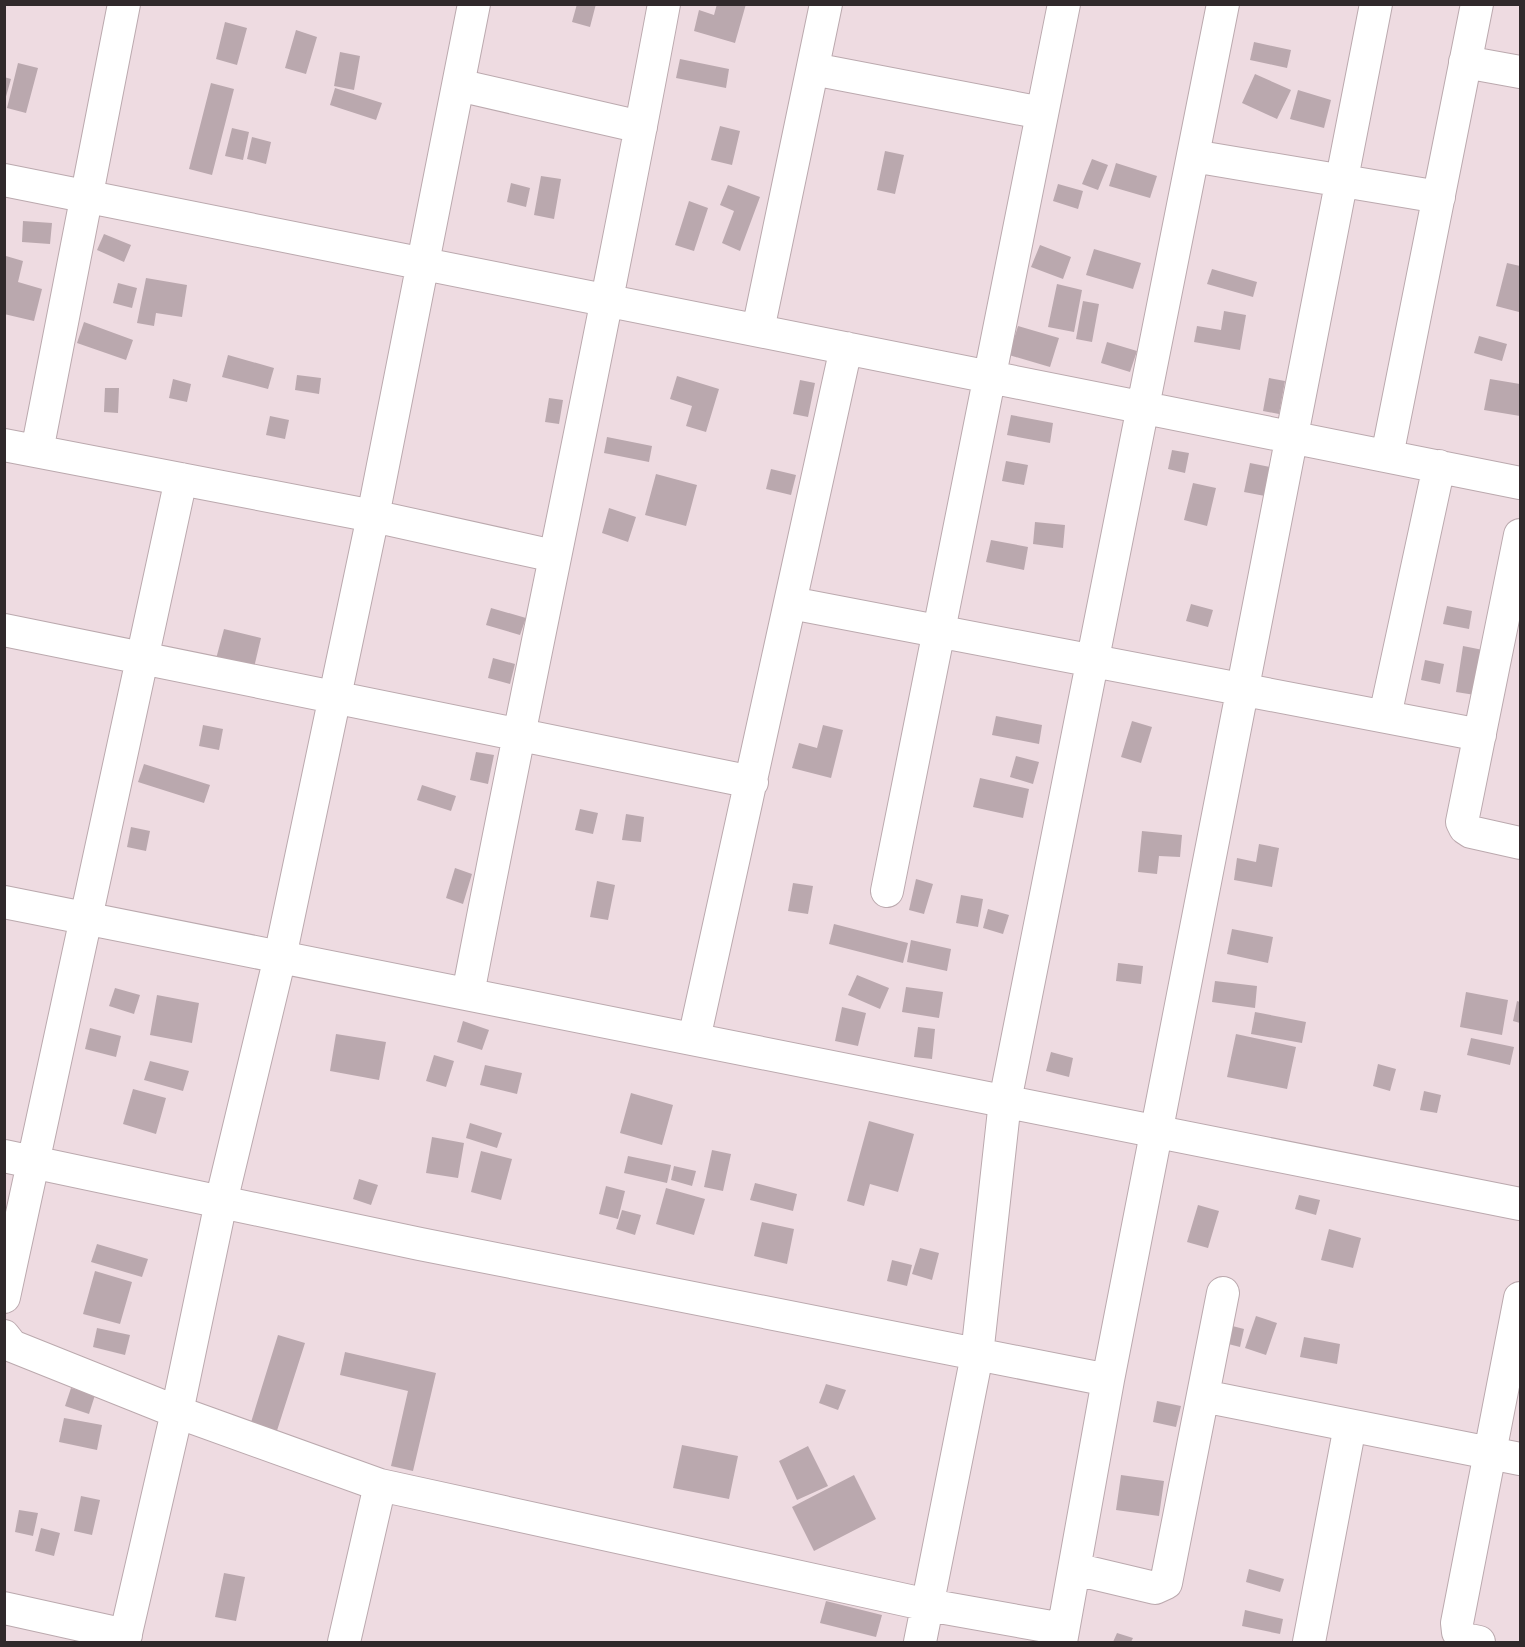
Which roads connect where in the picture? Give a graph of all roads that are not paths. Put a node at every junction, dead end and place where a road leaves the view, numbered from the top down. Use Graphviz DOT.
graph roads {
  1 [pos="124,4"];
  2 [pos="664,4"];
  3 [pos="826,4"];
  4 [pos="1064,4"];
  5 [pos="1223,4"];
  6 [pos="1376,4"];
  7 [pos="1477,4"];
  8 [pos="465,6"];
  9 [pos="1465,62"];
  10 [pos="813,69"];
  11 [pos="1521,72"];
  12 [pos="458,85"];
  13 [pos="1042,113"];
  14 [pos="641,127"];
  15 [pos="1193,156"];
  16 [pos="4,180"];
  17 [pos="1342,181"];
  18 [pos="86,196"];
  19 [pos="1439,197"];
  20 [pos="421,264"];
  21 [pos="609,301"];
  22 [pos="758,330"];
  23 [pos="846,348"];
  24 [pos="989,377"];
  25 [pos="1143,407"];
  26 [pos="1292,437"];
  27 [pos="4,445"];
  28 [pos="37,451"];
  29 [pos="1388,456"];
  30 [pos="1439,466"];
  31 [pos="181,479"];
  32 [pos="1521,483"];
  33 [pos="373,516"];
  34 [pos="1521,535"];
  35 [pos="554,556"];
  36 [pos="791,603"];
  37 [pos="4,630"];
  38 [pos="939,632"];
  39 [pos="141,657"];
  40 [pos="1093,660"];
  41 [pos="1243,689"];
  42 [pos="333,697"];
  43 [pos="1385,716"];
  44 [pos="518,734"];
  45 [pos="1480,735"];
  46 [pos="752,782"];
  47 [pos="1521,843"];
  48 [pos="887,891"];
  49 [pos="4,902"];
  50 [pos="87,918"];
  51 [pos="280,957"];
  52 [pos="468,994"];
  53 [pos="694,1039"];
  54 [pos="1005,1101"];
  55 [pos="1157,1132"];
  56 [pos="4,1156"];
  57 [pos="34,1163"];
  58 [pos="221,1202"];
  59 [pos="1521,1204"];
  60 [pos="1223,1293"];
  61 [pos="4,1297"];
  62 [pos="1521,1298"];
  63 [pos="4,1336"];
  64 [pos="977,1355"];
  65 [pos="1108,1380"];
  66 [pos="1203,1396"];
  67 [pos="177,1412"];
  68 [pos="1350,1426"];
  69 [pos="1506,1456"];
  70 [pos="380,1485"];
  71 [pos="1075,1569"];
  72 [pos="928,1605"];
  73 [pos="4,1608"];
  74 [pos="1062,1636"];
  75 [pos="125,1639"];
  76 [pos="344,1642"];
  77 [pos="920,1642"];
  78 [pos="1309,1642"];
  79 [pos="1479,1642"];
  1 -- 18 [label="street"];
  2 -- 14 [label="street"];
  3 -- 10 [label="street"];
  4 -- 13 [label="street"];
  5 -- 15 [label="street"];
  6 -- 17 [label="street"];
  7 -- 9 [label="street"];
  8 -- 12 [label="street"];
  9 -- 11 [label="street"];
  9 -- 19 [label="street"];
  10 -- 13 [label="street"];
  10 -- 22 [label="street"];
  12 -- 14 [label="street"];
  12 -- 20 [label="street"];
  13 -- 24 [label="street"];
  14 -- 21 [label="street"];
  15 -- 17 [label="street"];
  15 -- 25 [label="street"];
  16 -- 18 [label="street"];
  17 -- 19 [label="street"];
  17 -- 26 [label="street"];
  18 -- 20 [label="street"];
  18 -- 28 [label="street"];
  19 -- 29 [label="street"];
  20 -- 21 [label="street"];
  20 -- 33 [label="street"];
  21 -- 22 [label="street"];
  21 -- 35 [label="street"];
  22 -- 23 [label="street"];
  23 -- 24 [label="street"];
  23 -- 36 [label="street"];
  24 -- 25 [label="street"];
  24 -- 38 [label="street"];
  25 -- 26 [label="street"];
  25 -- 40 [label="street"];
  26 -- 29 [label="street"];
  26 -- 41 [label="street"];
  27 -- 28 [label="street"];
  28 -- 31 [label="street"];
  29 -- 30 [label="street"];
  30 -- 32 [label="street"];
  30 -- 43 [label="street"];
  31 -- 33 [label="street"];
  31 -- 39 [label="street"];
  33 -- 35 [label="street"];
  33 -- 42 [label="street"];
  34 -- 45 [label="street"];
  35 -- 44 [label="street"];
  36 -- 38 [label="street"];
  36 -- 46 [label="street"];
  37 -- 39 [label="street"];
  38 -- 40 [label="street"];
  38 -- 48 [label="street"];
  39 -- 42 [label="street"];
  39 -- 50 [label="street"];
  40 -- 41 [label="street"];
  40 -- 54 [label="street"];
  41 -- 43 [label="street"];
  41 -- 55 [label="street"];
  42 -- 44 [label="street"];
  42 -- 51 [label="street"];
  43 -- 45 [label="street"];
  44 -- 46 [label="street"];
  44 -- 52 [label="street"];
  45 -- 47 [label="street"];
  46 -- 53 [label="street"];
  49 -- 50 [label="street"];
  50 -- 51 [label="street"];
  50 -- 57 [label="street"];
  51 -- 52 [label="street"];
  51 -- 58 [label="street"];
  52 -- 53 [label="street"];
  53 -- 54 [label="street"];
  54 -- 55 [label="street"];
  54 -- 64 [label="street"];
  55 -- 59 [label="street"];
  55 -- 65 [label="street"];
  56 -- 57 [label="street"];
  57 -- 58 [label="street"];
  57 -- 61 [label="street"];
  58 -- 64 [label="street"];
  58 -- 67 [label="street"];
  60 -- 66 [label="street"];
  62 -- 69 [label="street"];
  63 -- 67 [label="street"];
  64 -- 65 [label="street"];
  64 -- 72 [label="street"];
  65 -- 71 [label="street"];
  66 -- 68 [label="street"];
  66 -- 71 [label="street"];
  67 -- 70 [label="street"];
  67 -- 75 [label="street"];
  68 -- 69 [label="street"];
  68 -- 78 [label="street"];
  69 -- 79 [label="street"];
  70 -- 72 [label="street"];
  70 -- 76 [label="street"];
  71 -- 74 [label="street"];
  72 -- 74 [label="street"];
  72 -- 77 [label="street"];
  73 -- 75 [label="street"];
}
